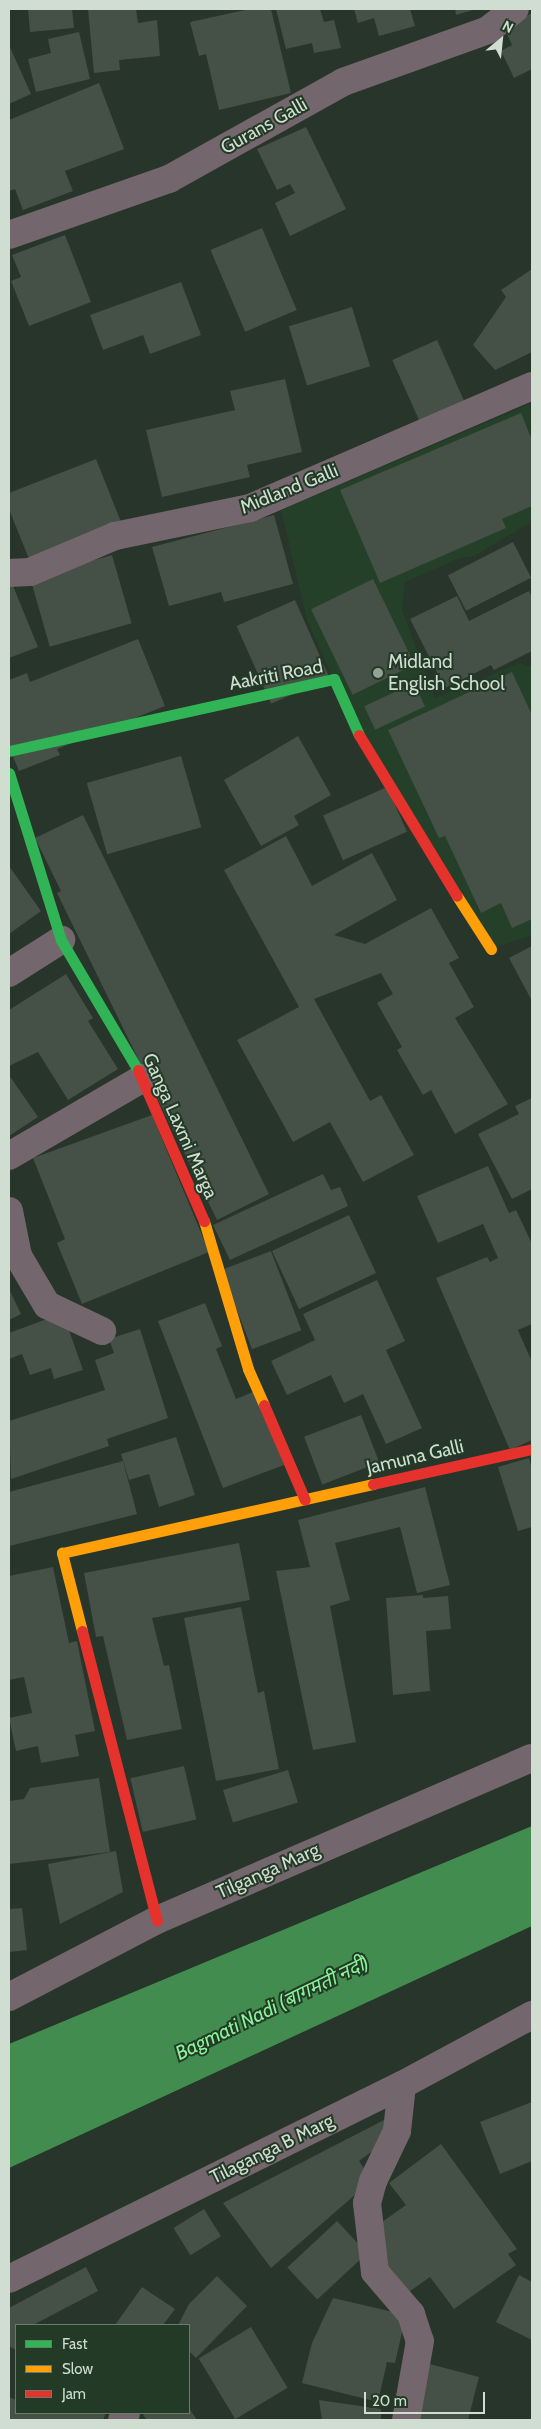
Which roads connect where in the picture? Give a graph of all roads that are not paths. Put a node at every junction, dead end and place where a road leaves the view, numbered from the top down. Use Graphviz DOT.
graph roads {
  1 [pos="515,9"];
  2 [pos="9,235"];
  3 [pos="532,386"];
  4 [pos="9,573"];
  5 [pos="9,751"];
  6 [pos="9,773"];
  7 [pos="61,940"];
  8 [pos="491,949"];
  9 [pos="9,974"];
  10 [pos="143,1078"];
  11 [pos="9,1156"];
  12 [pos="9,1211"];
  13 [pos="102,1331"];
  14 [pos="532,1449"];
  15 [pos="305,1500"];
  16 [pos="532,1758"];
  17 [pos="158,1920"];
  18 [pos="9,1997"];
  19 [pos="532,2016"];
  20 [pos="402,2085"];
  21 [pos="9,2279"];
  22 [pos="406,2420"];
  1 -- 2 [label="street, Gurans Galli"];
  3 -- 4 [label="street, Midland Galli"];
  5 -- 8 [label="street, Aakriti Road"];
  6 -- 7 [label="street, Ganga Laxmi Marga"];
  7 -- 9 [label="street"];
  7 -- 10 [label="street, Ganga Laxmi Marga"];
  10 -- 11 [label="street"];
  10 -- 15 [label="street, Ganga Laxmi Marga"];
  12 -- 13 [label="street"];
  14 -- 15 [label="street, Jamuna Galli"];
  15 -- 17 [label="street, Jamuna Galli"];
  16 -- 17 [label="street, Tilganga Marg"];
  17 -- 18 [label="street, Tilganga Marg"];
  19 -- 20 [label="street, Tilaganga B Marg"];
  20 -- 21 [label="street, Tilaganga B Marg"];
  20 -- 22 [label="street"];
}
